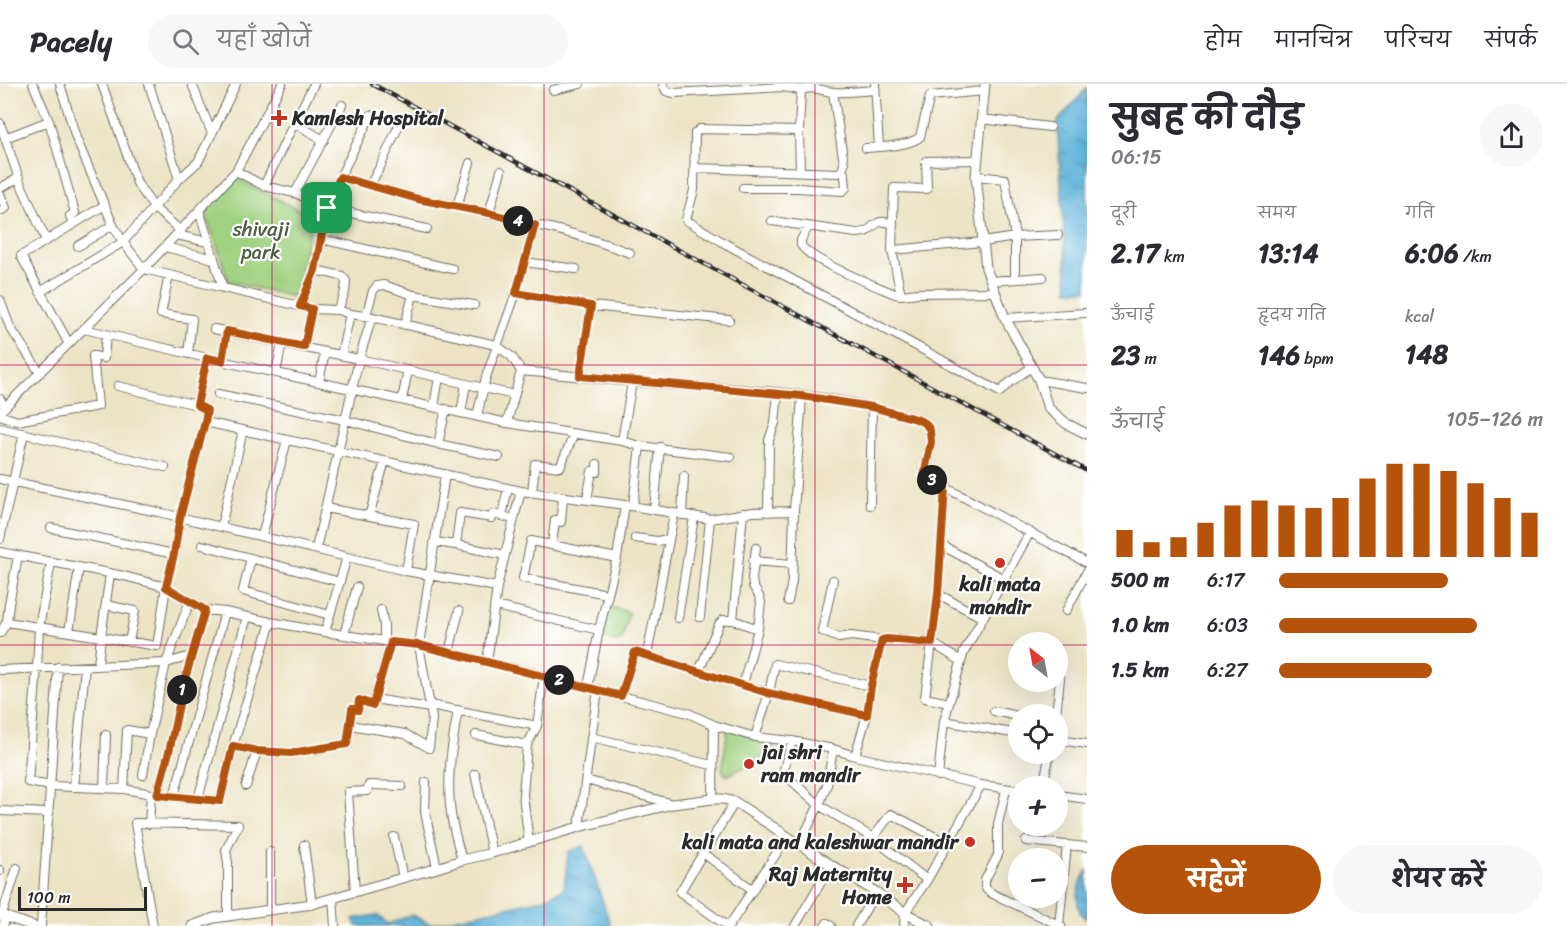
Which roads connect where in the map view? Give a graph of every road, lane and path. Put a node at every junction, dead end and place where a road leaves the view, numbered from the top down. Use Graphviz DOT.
graph roads {
  1 [pos="33,84"];
  2 [pos="60,84"];
  3 [pos="102,84"];
  4 [pos="149,84"];
  5 [pos="192,84"];
  6 [pos="236,84"];
  7 [pos="282,84"];
  8 [pos="314,84"];
  9 [pos="580,84"];
  10 [pos="663,84"];
  11 [pos="782,86"];
  12 [pos="744,87"];
  13 [pos="875,87"];
  14 [pos="985,88"];
  15 [pos="553,90"];
  16 [pos="801,90"];
  17 [pos="832,92"];
  18 [pos="342,105"];
  19 [pos="371,115"];
  20 [pos="981,119"];
  21 [pos="49,121"];
  22 [pos="0,123"];
  23 [pos="294,123"];
  24 [pos="399,125"];
  25 [pos="1050,127"];
  26 [pos="798,131"];
  27 [pos="212,134"];
  28 [pos="5,138"];
  29 [pos="324,140"];
  30 [pos="879,147"];
  31 [pos="866,148"];
  32 [pos="976,160"];
  33 [pos="470,163"];
  34 [pos="695,168"];
  35 [pos="236,171"];
  36 [pos="501,171"];
  37 [pos="800,171"];
  38 [pos="842,171"];
  39 [pos="976,176"];
  40 [pos="340,177"];
  41 [pos="19,178"];
  42 [pos="179,179"];
  43 [pos="370,184"];
  44 [pos="264,186"];
  45 [pos="0,188"];
  46 [pos="743,188"];
  47 [pos="295,193"];
  48 [pos="0,194"];
  49 [pos="105,205"];
  50 [pos="457,206"];
  51 [pos="154,208"];
  52 [pos="327,208"];
  53 [pos="199,210"];
  54 [pos="0,211"];
  55 [pos="489,213"];
  56 [pos="772,221"];
  57 [pos="893,224"];
  58 [pos="74,225"];
  59 [pos="113,225"];
  60 [pos="535,225"];
  61 [pos="808,227"];
  62 [pos="427,229"];
  63 [pos="179,233"];
  64 [pos="1058,235"];
  65 [pos="1015,237"];
  66 [pos="321,239"];
  67 [pos="46,240"];
  68 [pos="123,242"];
  69 [pos="208,242"];
  70 [pos="983,242"];
  71 [pos="78,246"];
  72 [pos="165,247"];
  73 [pos="892,250"];
  74 [pos="630,253"];
  75 [pos="214,258"];
  76 [pos="525,262"];
  77 [pos="453,268"];
  78 [pos="144,269"];
  79 [pos="576,269"];
  80 [pos="315,270"];
  81 [pos="169,275"];
  82 [pos="1043,277"];
  83 [pos="1016,279"];
  84 [pos="991,281"];
  85 [pos="222,288"];
  86 [pos="40,292"];
  87 [pos="995,292"];
  88 [pos="516,293"];
  89 [pos="413,295"];
  90 [pos="901,295"];
  91 [pos="0,300"];
  92 [pos="474,305"];
  93 [pos="300,306"];
  94 [pos="591,306"];
  95 [pos="312,309"];
  96 [pos="338,310"];
  97 [pos="1085,313"];
  98 [pos="350,314"];
  99 [pos="369,316"];
  100 [pos="1005,318"];
  101 [pos="3,319"];
  102 [pos="729,320"];
  103 [pos="405,325"];
  104 [pos="214,328"];
  105 [pos="84,329"];
  106 [pos="227,331"];
  107 [pos="106,334"];
  108 [pos="282,342"];
  109 [pos="69,344"];
  110 [pos="496,345"];
  111 [pos="304,347"];
  112 [pos="325,351"];
  113 [pos="188,354"];
  114 [pos="341,355"];
  115 [pos="207,358"];
  116 [pos="359,359"];
  117 [pos="222,361"];
  118 [pos="1032,367"];
  119 [pos="408,370"];
  120 [pos="521,370"];
  121 [pos="39,373"];
  122 [pos="276,373"];
  123 [pos="580,376"];
  124 [pos="439,378"];
  125 [pos="1039,380"];
  126 [pos="319,382"];
  127 [pos="632,382"];
  128 [pos="466,384"];
  129 [pos="118,386"];
  130 [pos="484,388"];
  131 [pos="1087,388"];
  132 [pos="352,389"];
  133 [pos="778,393"];
  134 [pos="218,394"];
  135 [pos="514,395"];
  136 [pos="802,396"];
  137 [pos="0,399"];
  138 [pos="402,400"];
  139 [pos="197,405"];
  140 [pos="434,407"];
  141 [pos="872,407"];
  142 [pos="446,409"];
  143 [pos="2,411"];
  144 [pos="461,413"];
  145 [pos="477,416"];
  146 [pos="345,420"];
  147 [pos="205,422"];
  148 [pos="507,423"];
  149 [pos="0,428"];
  150 [pos="243,430"];
  151 [pos="24,433"];
  152 [pos="574,434"];
  153 [pos="1087,434"];
  154 [pos="287,440"];
  155 [pos="622,441"];
  156 [pos="438,444"];
  157 [pos="640,446"];
  158 [pos="660,447"];
  159 [pos="338,451"];
  160 [pos="499,456"];
  161 [pos="731,457"];
  162 [pos="385,461"];
  163 [pos="597,464"];
  164 [pos="165,467"];
  165 [pos="445,474"];
  166 [pos="684,476"];
  167 [pos="0,479"];
  168 [pos="12,482"];
  169 [pos="945,487"];
  170 [pos="508,488"];
  171 [pos="521,490"];
  172 [pos="532,492"];
  173 [pos="563,497"];
  174 [pos="587,500"];
  175 [pos="870,505"];
  176 [pos="629,506"];
  177 [pos="325,508"];
  178 [pos="654,510"];
  179 [pos="794,511"];
  180 [pos="768,512"];
  181 [pos="743,513"];
  182 [pos="678,514"];
  183 [pos="369,516"];
  184 [pos="502,516"];
  185 [pos="694,516"];
  186 [pos="180,517"];
  187 [pos="514,519"];
  188 [pos="710,519"];
  189 [pos="1,526"];
  190 [pos="221,527"];
  191 [pos="51,528"];
  192 [pos="1030,532"];
  193 [pos="262,536"];
  194 [pos="635,538"];
  195 [pos="0,539"];
  196 [pos="669,539"];
  197 [pos="434,542"];
  198 [pos="202,545"];
  199 [pos="456,545"];
  200 [pos="552,545"];
  201 [pos="941,545"];
  202 [pos="756,548"];
  203 [pos="316,549"];
  204 [pos="0,552"];
  205 [pos="174,554"];
  206 [pos="505,555"];
  207 [pos="18,556"];
  208 [pos="347,557"];
  209 [pos="251,558"];
  210 [pos="617,558"];
  211 [pos="753,561"];
  212 [pos="51,563"];
  213 [pos="1087,563"];
  214 [pos="793,564"];
  215 [pos="79,568"];
  216 [pos="406,571"];
  217 [pos="1087,571"];
  218 [pos="111,574"];
  219 [pos="429,575"];
  220 [pos="1004,579"];
  221 [pos="833,580"];
  222 [pos="340,582"];
  223 [pos="166,587"];
  224 [pos="357,587"];
  225 [pos="497,587"];
  226 [pos="608,594"];
  227 [pos="938,594"];
  228 [pos="190,601"];
  229 [pos="788,601"];
  230 [pos="4,603"];
  231 [pos="106,605"];
  232 [pos="495,606"];
  233 [pos="205,610"];
  234 [pos="381,610"];
  235 [pos="459,610"];
  236 [pos="1066,611"];
  237 [pos="225,612"];
  238 [pos="330,615"];
  239 [pos="246,617"];
  240 [pos="700,617"];
  241 [pos="678,618"];
  242 [pos="983,618"];
  243 [pos="733,620"];
  244 [pos="8,622"];
  245 [pos="271,622"];
  246 [pos="39,627"];
  247 [pos="758,629"];
  248 [pos="599,630"];
  249 [pos="69,632"];
  250 [pos="325,632"];
  251 [pos="0,633"];
  252 [pos="344,635"];
  253 [pos="101,637"];
  254 [pos="882,640"];
  255 [pos="129,642"];
  256 [pos="387,642"];
  257 [pos="932,643"];
  258 [pos="419,645"];
  259 [pos="449,652"];
  260 [pos="647,655"];
  261 [pos="191,656"];
  262 [pos="961,661"];
  263 [pos="487,662"];
  264 [pos="166,663"];
  265 [pos="98,665"];
  266 [pos="58,667"];
  267 [pos="85,667"];
  268 [pos="37,668"];
  269 [pos="0,670"];
  270 [pos="699,671"];
  271 [pos="544,676"];
  272 [pos="743,684"];
  273 [pos="871,686"];
  274 [pos="588,687"];
  275 [pos="598,689"];
  276 [pos="768,693"];
  277 [pos="621,696"];
  278 [pos="374,699"];
  279 [pos="949,703"];
  280 [pos="430,706"];
  281 [pos="458,710"];
  282 [pos="994,711"];
  283 [pos="1008,714"];
  284 [pos="867,715"];
  285 [pos="944,721"];
  286 [pos="350,725"];
  287 [pos="714,725"];
  288 [pos="537,726"];
  289 [pos="1008,732"];
  290 [pos="150,734"];
  291 [pos="106,735"];
  292 [pos="476,735"];
  293 [pos="591,737"];
  294 [pos="755,737"];
  295 [pos="792,741"];
  296 [pos="1068,741"];
  297 [pos="1087,744"];
  298 [pos="527,745"];
  299 [pos="233,746"];
  300 [pos="833,749"];
  301 [pos="257,751"];
  302 [pos="855,756"];
  303 [pos="712,765"];
  304 [pos="475,774"];
  305 [pos="144,775"];
  306 [pos="938,776"];
  307 [pos="586,780"];
  308 [pos="426,782"];
  309 [pos="981,785"];
  310 [pos="51,786"];
  311 [pos="74,786"];
  312 [pos="246,786"];
  313 [pos="402,786"];
  314 [pos="104,788"];
  315 [pos="124,789"];
  316 [pos="1006,790"];
  317 [pos="154,794"];
  318 [pos="174,796"];
  319 [pos="1068,796"];
  320 [pos="198,799"];
  321 [pos="712,799"];
  322 [pos="1087,799"];
  323 [pos="735,802"];
  324 [pos="673,804"];
  325 [pos="819,804"];
  326 [pos="0,811"];
  327 [pos="49,813"];
  328 [pos="149,824"];
  329 [pos="579,827"];
  330 [pos="394,837"];
  331 [pos="787,837"];
  332 [pos="873,838"];
  333 [pos="1026,841"];
  334 [pos="529,842"];
  335 [pos="947,843"];
  336 [pos="800,844"];
  337 [pos="303,845"];
  338 [pos="1067,845"];
  339 [pos="1087,847"];
  340 [pos="270,852"];
  341 [pos="492,853"];
  342 [pos="703,853"];
  343 [pos="462,860"];
  344 [pos="831,865"];
  345 [pos="17,868"];
  346 [pos="437,868"];
  347 [pos="404,878"];
  348 [pos="927,880"];
  349 [pos="753,890"];
  350 [pos="355,892"];
  351 [pos="876,892"];
  352 [pos="333,898"];
  353 [pos="312,904"];
  354 [pos="270,910"];
  355 [pos="905,912"];
  356 [pos="228,916"];
  357 [pos="3,918"];
  358 [pos="214,922"];
  359 [pos="27,925"];
  360 [pos="41,926"];
  361 [pos="153,926"];
  362 [pos="192,926"];
  363 [pos="335,926"];
  364 [pos="728,926"];
  365 [pos="795,926"];
  366 [pos="825,926"];
  367 [pos="831,926"];
  368 [pos="856,926"];
  369 [pos="903,926"];
  370 [pos="930,926"];
  371 [pos="1060,926"];
  1 -- 21 [label="street"];
  2 -- 49 [label="street"];
  3 -- 51 [label="street"];
  4 -- 42 [label="street"];
  5 -- 27 [label="street"];
  6 -- 27 [label="street"];
  7 -- 35 [label="street"];
  8 -- 23 [label="street"];
  9 -- 15 [label="street"];
  10 -- 12 [label="street"];
  11 -- 12 [label="street"];
  11 -- 16 [label="street"];
  13 -- 17 [label="street"];
  13 -- 30 [label="street"];
  14 -- 20 [label="street"];
  14 -- 30 [label="street"];
  16 -- 17 [label="street"];
  16 -- 26 [label="street"];
  17 -- 38 [label="street"];
  18 -- 29 [label="street"];
  19 -- 40 [label="street"];
  20 -- 25 [label="street"];
  20 -- 32 [label="street"];
  21 -- 28 [label="street"];
  21 -- 58 [label="street"];
  22 -- 28 [label="street"];
  23 -- 29 [label="street"];
  23 -- 44 [label="street"];
  24 -- 43 [label="street"];
  26 -- 34 [label="street"];
  26 -- 37 [label="street"];
  27 -- 42 [label="street"];
  28 -- 41 [label="street"];
  29 -- 47 [label="street"];
  30 -- 31 [label="street"];
  32 -- 39 [label="street"];
  32 -- 57 [label="street"];
  33 -- 50 [label="street"];
  34 -- 37 [label="street"];
  34 -- 118 [label="street"];
  35 -- 44 [label="street"];
  35 -- 53 [label="street"];
  36 -- 55 [label="street"];
  37 -- 38 [label="street"];
  38 -- 46 [label="street"];
  39 -- 65 [label="street"];
  39 -- 70 [label="street"];
  40 -- 43 [label="street"];
  40 -- 52 [label="street"];
  41 -- 45 [label="street"];
  41 -- 67 [label="street"];
  42 -- 51 [label="street"];
  43 -- 50 [label="street"];
  44 -- 47 [label="street"];
  47 -- 52 [label="street"];
  48 -- 54 [label="street"];
  49 -- 58 [label="street"];
  49 -- 59 [label="street"];
  50 -- 55 [label="street"];
  51 -- 63 [label="street"];
  51 -- 68 [label="street"];
  52 -- 62 [label="street"];
  52 -- 66 [label="street"];
  53 -- 63 [label="street"];
  53 -- 69 [label="street"];
  55 -- 60 [label="street"];
  56 -- 61 [label="street"];
  57 -- 61 [label="street"];
  57 -- 73 [label="street"];
  58 -- 67 [label="street"];
  59 -- 68 [label="street"];
  59 -- 71 [label="street"];
  60 -- 74 [label="street"];
  60 -- 76 [label="street"];
  61 -- 90 [label="street"];
  63 -- 69 [label="street"];
  63 -- 72 [label="street"];
  64 -- 65 [label="street"];
  65 -- 70 [label="street"];
  65 -- 83 [label="street"];
  66 -- 77 [label="street"];
  66 -- 80 [label="street"];
  67 -- 86 [label="street"];
  68 -- 78 [label="street"];
  68 -- 86 [label="street"];
  69 -- 75 [label="street"];
  70 -- 73 [label="street"];
  70 -- 84 [label="street"];
  72 -- 75 [label="street"];
  72 -- 78 [label="street"];
  73 -- 90 [label="street"];
  75 -- 85 [label="street"];
  76 -- 79 [label="street"];
  76 -- 88 [label="street"];
  78 -- 81 [label="street"];
  78 -- 105 [label="street"];
  80 -- 93 [label="street"];
  80 -- 96 [label="street"];
  81 -- 85 [label="street"];
  81 -- 113 [label="street"];
  82 -- 83 [label="street"];
  83 -- 84 [label="street"];
  84 -- 87 [label="street"];
  85 -- 93 [label="street"];
  86 -- 109 [label="street"];
  87 -- 90 [label="street"];
  87 -- 100 [label="street"];
  88 -- 94 [label="street"];
  88 -- 110 [label="street"];
  89 -- 92 [label="street"];
  89 -- 99 [label="street"];
  89 -- 103 [label="street"];
  91 -- 101 [label="street"];
  93 -- 95 [label="street"];
  94 -- 102 [label="street"];
  94 -- 123 [label="street"];
  95 -- 96 [label="street"];
  95 -- 111 [label="street"];
  96 -- 98 [label="street"];
  97 -- 100 [label="street"];
  98 -- 99 [label="street"];
  98 -- 114 [label="street"];
  99 -- 103 [label="street"];
  99 -- 116 [label="street"];
  100 -- 118 [label="street"];
  101 -- 121 [label="street"];
  103 -- 110 [label="street"];
  104 -- 106 [label="street"];
  105 -- 107 [label="street"];
  105 -- 109 [label="street"];
  106 -- 108 [label="street"];
  106 -- 117 [label="street"];
  107 -- 113 [label="street"];
  107 -- 143 [label="street"];
  108 -- 111 [label="street"];
  108 -- 122 [label="street"];
  109 -- 121 [label="street"];
  110 -- 120 [label="street"];
  110 -- 130 [label="street"];
  111 -- 112 [label="street"];
  112 -- 114 [label="street"];
  112 -- 126 [label="street"];
  113 -- 115 [label="street"];
  114 -- 116 [label="street"];
  115 -- 117 [label="street"];
  115 -- 139 [label="street"];
  116 -- 119 [label="street"];
  116 -- 132 [label="street"];
  117 -- 122 [label="street"];
  118 -- 125 [label="street"];
  119 -- 124 [label="street"];
  119 -- 138 [label="street"];
  120 -- 123 [label="street"];
  120 -- 135 [label="street"];
  121 -- 143 [label="street"];
  122 -- 126 [label="street"];
  123 -- 127 [label="street"];
  124 -- 128 [label="street"];
  124 -- 140 [label="street"];
  125 -- 131 [label="street"];
  125 -- 153 [label="street"];
  126 -- 132 [label="street"];
  127 -- 133 [label="street"];
  127 -- 155 [label="street"];
  128 -- 130 [label="street"];
  128 -- 144 [label="street"];
  129 -- 139 [label="street"];
  130 -- 135 [label="street"];
  130 -- 145 [label="street"];
  132 -- 138 [label="street"];
  132 -- 146 [label="street"];
  133 -- 136 [label="street"];
  133 -- 180 [label="street"];
  134 -- 146 [label="street"];
  135 -- 148 [label="street"];
  136 -- 141 [label="street"];
  136 -- 179 [label="street"];
  137 -- 143 [label="street"];
  138 -- 140 [label="street"];
  139 -- 147 [label="street"];
  140 -- 142 [label="street"];
  141 -- 169 [label="street"];
  141 -- 175 [label="street"];
  142 -- 144 [label="street"];
  142 -- 156 [label="street"];
  144 -- 145 [label="street"];
  145 -- 148 [label="street"];
  146 -- 156 [label="street"];
  146 -- 159 [label="street"];
  147 -- 150 [label="street"];
  147 -- 186 [label="street"];
  148 -- 152 [label="street"];
  149 -- 151 [label="street"];
  150 -- 154 [label="street"];
  150 -- 190 [label="street"];
  151 -- 164 [label="street"];
  151 -- 168 [label="street"];
  152 -- 155 [label="street"];
  152 -- 172 [label="street"];
  154 -- 159 [label="street"];
  154 -- 193 [label="street"];
  155 -- 157 [label="street"];
  156 -- 160 [label="street"];
  157 -- 158 [label="street"];
  157 -- 176 [label="street"];
  158 -- 161 [label="street"];
  158 -- 178 [label="street"];
  159 -- 162 [label="street"];
  159 -- 177 [label="street"];
  162 -- 165 [label="street"];
  162 -- 183 [label="street"];
  163 -- 174 [label="street"];
  165 -- 170 [label="street"];
  165 -- 197 [label="street"];
  166 -- 182 [label="street"];
  167 -- 168 [label="street"];
  168 -- 186 [label="street"];
  168 -- 189 [label="street"];
  169 -- 192 [label="street"];
  169 -- 201 [label="street"];
  170 -- 171 [label="street"];
  170 -- 184 [label="street"];
  171 -- 172 [label="street"];
  171 -- 187 [label="street"];
  172 -- 173 [label="street"];
  173 -- 174 [label="street"];
  173 -- 200 [label="street"];
  174 -- 176 [label="street"];
  176 -- 178 [label="street"];
  176 -- 210 [label="street"];
  177 -- 183 [label="street"];
  177 -- 203 [label="street"];
  178 -- 182 [label="street"];
  179 -- 180 [label="street"];
  179 -- 214 [label="street"];
  180 -- 181 [label="street"];
  181 -- 188 [label="street"];
  181 -- 243 [label="street"];
  182 -- 185 [label="street"];
  182 -- 196 [label="street"];
  183 -- 216 [label="street"];
  184 -- 187 [label="street"];
  184 -- 199 [label="street"];
  185 -- 188 [label="street"];
  185 -- 241 [label="street"];
  186 -- 190 [label="street"];
  186 -- 205 [label="street"];
  187 -- 206 [label="street"];
  188 -- 240 [label="street"];
  189 -- 195 [label="street"];
  190 -- 193 [label="street"];
  191 -- 205 [label="street"];
  192 -- 213 [label="street"];
  192 -- 220 [label="street"];
  193 -- 203 [label="street"];
  194 -- 196 [label="street"];
  196 -- 260 [label="street"];
  197 -- 199 [label="street"];
  197 -- 219 [label="street"];
  198 -- 209 [label="street"];
  199 -- 206 [label="street"];
  200 -- 210 [label="street"];
  200 -- 226 [label="street"];
  201 -- 220 [label="street"];
  201 -- 227 [label="street"];
  202 -- 211 [label="street"];
  203 -- 208 [label="street"];
  204 -- 207 [label="street"];
  205 -- 223 [label="street"];
  206 -- 225 [label="street"];
  207 -- 212 [label="street"];
  207 -- 230 [label="street"];
  208 -- 216 [label="street"];
  208 -- 222 [label="street"];
  209 -- 222 [label="street"];
  209 -- 238 [label="street"];
  210 -- 226 [label="street"];
  211 -- 214 [label="street"];
  211 -- 247 [label="street"];
  212 -- 215 [label="street"];
  212 -- 246 [label="street"];
  214 -- 229 [label="street"];
  215 -- 218 [label="street"];
  215 -- 249 [label="street"];
  216 -- 219 [label="street"];
  217 -- 236 [label="street"];
  218 -- 223 [label="street"];
  218 -- 231 [label="street"];
  219 -- 225 [label="street"];
  219 -- 258 [label="street"];
  220 -- 242 [label="street"];
  221 -- 254 [label="street"];
  222 -- 238 [label="street"];
  223 -- 228 [label="street"];
  223 -- 255 [label="street"];
  224 -- 252 [label="street"];
  225 -- 232 [label="street"];
  226 -- 248 [label="street"];
  227 -- 242 [label="street"];
  227 -- 257 [label="street"];
  228 -- 233 [label="street"];
  228 -- 264 [label="street"];
  230 -- 244 [label="street"];
  231 -- 253 [label="street"];
  231 -- 255 [label="street"];
  232 -- 248 [label="street"];
  232 -- 263 [label="street"];
  233 -- 237 [label="street"];
  233 -- 261 [label="street"];
  234 -- 256 [label="street"];
  235 -- 259 [label="street"];
  237 -- 239 [label="street"];
  237 -- 318 [label="street"];
  238 -- 250 [label="street"];
  239 -- 245 [label="street"];
  239 -- 320 [label="street"];
  242 -- 262 [label="street"];
  243 -- 247 [label="street"];
  243 -- 270 [label="street"];
  244 -- 246 [label="street"];
  244 -- 251 [label="street"];
  245 -- 250 [label="street"];
  245 -- 299 [label="street"];
  246 -- 249 [label="street"];
  246 -- 268 [label="street"];
  247 -- 272 [label="street"];
  248 -- 274 [label="street"];
  249 -- 253 [label="street"];
  250 -- 252 [label="street"];
  252 -- 256 [label="street"];
  253 -- 255 [label="street"];
  253 -- 265 [label="street"];
  254 -- 257 [label="street"];
  254 -- 273 [label="street"];
  256 -- 258 [label="street"];
  256 -- 278 [label="street"];
  257 -- 262 [label="street"];
  257 -- 279 [label="street"];
  258 -- 259 [label="street"];
  258 -- 280 [label="street"];
  259 -- 263 [label="street"];
  260 -- 270 [label="street"];
  260 -- 277 [label="street"];
  261 -- 264 [label="street"];
  261 -- 317 [label="street"];
  262 -- 279 [label="street"];
  263 -- 271 [label="street"];
  264 -- 265 [label="street"];
  264 -- 290 [label="street"];
  265 -- 267 [label="street"];
  266 -- 267 [label="street"];
  266 -- 268 [label="street"];
  266 -- 310 [label="street"];
  267 -- 311 [label="street"];
  268 -- 269 [label="street"];
  268 -- 310 [label="street"];
  270 -- 272 [label="street"];
  271 -- 274 [label="street"];
  271 -- 288 [label="street"];
  272 -- 276 [label="street"];
  273 -- 276 [label="street"];
  273 -- 284 [label="street"];
  274 -- 275 [label="street"];
  275 -- 277 [label="street"];
  275 -- 293 [label="street"];
  276 -- 284 [label="street"];
  276 -- 294 [label="street"];
  277 -- 287 [label="street"];
  278 -- 280 [label="street"];
  278 -- 286 [label="street"];
  279 -- 285 [label="street"];
  280 -- 281 [label="street"];
  280 -- 286 [label="street"];
  281 -- 288 [label="street"];
  281 -- 343 [label="street"];
  282 -- 283 [label="street"];
  284 -- 302 [label="street"];
  285 -- 289 [label="street"];
  285 -- 306 [label="street"];
  286 -- 301 [label="street"];
  287 -- 294 [label="street"];
  287 -- 303 [label="street"];
  288 -- 298 [label="street"];
  290 -- 305 [label="street"];
  290 -- 315 [label="street"];
  291 -- 314 [label="street"];
  292 -- 298 [label="street"];
  293 -- 303 [label="street"];
  293 -- 307 [label="street"];
  294 -- 295 [label="street"];
  295 -- 300 [label="street"];
  295 -- 325 [label="street"];
  296 -- 297 [label="street"];
  298 -- 334 [label="street"];
  299 -- 301 [label="street"];
  299 -- 320 [label="street"];
  300 -- 302 [label="street"];
  300 -- 325 [label="street"];
  301 -- 312 [label="street"];
  302 -- 306 [label="street"];
  303 -- 321 [label="street"];
  304 -- 341 [label="street"];
  306 -- 309 [label="street"];
  307 -- 324 [label="street"];
  307 -- 329 [label="street"];
  308 -- 346 [label="street"];
  309 -- 316 [label="street"];
  309 -- 335 [label="street"];
  310 -- 311 [label="street"];
  310 -- 327 [label="street"];
  311 -- 314 [label="street"];
  313 -- 350 [label="street"];
  314 -- 315 [label="street"];
  315 -- 317 [label="street"];
  316 -- 371 [label="street"];
  317 -- 318 [label="street"];
  317 -- 328 [label="street"];
  318 -- 320 [label="street"];
  319 -- 322 [label="street"];
  321 -- 323 [label="street"];
  321 -- 324 [label="street"];
  323 -- 331 [label="street"];
  323 -- 342 [label="street"];
  324 -- 329 [label="street"];
  325 -- 332 [label="street"];
  325 -- 336 [label="street"];
  326 -- 327 [label="street"];
  327 -- 360 [label="street"];
  328 -- 356 [label="street"];
  328 -- 361 [label="street"];
  329 -- 334 [label="street"];
  330 -- 347 [label="street"];
  331 -- 336 [label="street"];
  331 -- 349 [label="street"];
  332 -- 335 [label="street"];
  332 -- 348 [label="street"];
  333 -- 338 [label="street"];
  334 -- 341 [label="street"];
  335 -- 348 [label="street"];
  336 -- 344 [label="street"];
  337 -- 353 [label="street"];
  338 -- 339 [label="street"];
  338 -- 371 [label="street"];
  340 -- 354 [label="street"];
  341 -- 343 [label="street"];
  342 -- 349 [label="street"];
  342 -- 364 [label="street"];
  343 -- 346 [label="street"];
  344 -- 351 [label="street"];
  344 -- 365 [label="street"];
  345 -- 357 [label="street"];
  346 -- 347 [label="street"];
  347 -- 350 [label="street"];
  348 -- 355 [label="street"];
  349 -- 364 [label="street"];
  350 -- 352 [label="street"];
  351 -- 355 [label="street"];
  351 -- 368 [label="street"];
  352 -- 353 [label="street"];
  352 -- 363 [label="street"];
  353 -- 354 [label="street"];
  354 -- 356 [label="street"];
  355 -- 369 [label="street"];
  355 -- 370 [label="street"];
  356 -- 358 [label="street"];
  357 -- 359 [label="street"];
  358 -- 362 [label="street"];
  366 -- 367 [label="street"];
}
